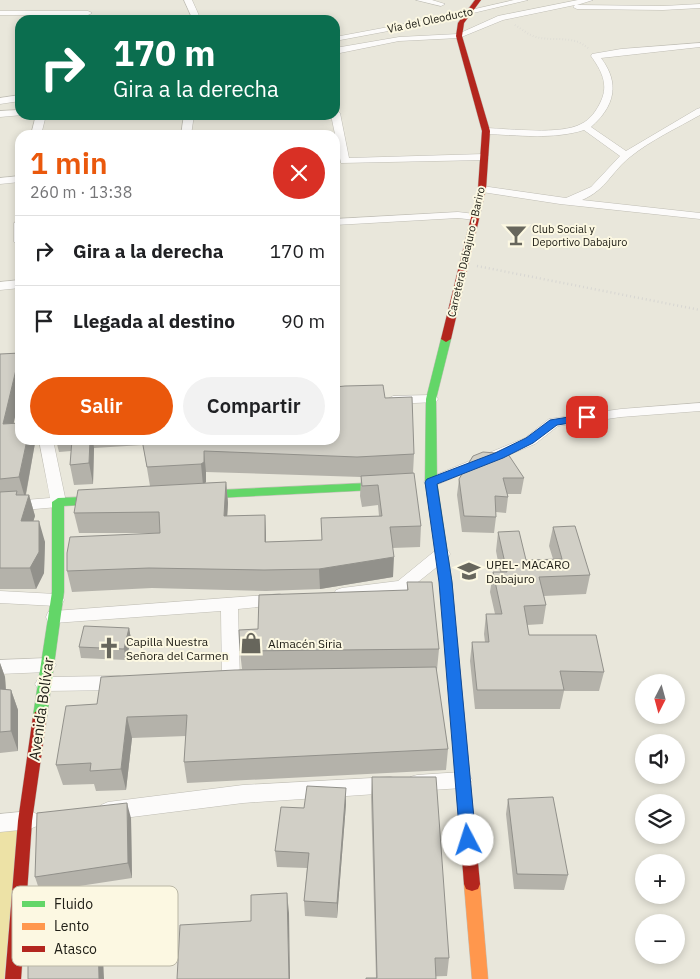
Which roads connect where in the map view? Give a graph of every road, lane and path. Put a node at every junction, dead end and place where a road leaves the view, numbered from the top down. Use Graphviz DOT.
graph roads {
  1 [pos="188,0"];
  2 [pos="420,0"];
  3 [pos="478,0"];
  4 [pos="524,0"];
  5 [pos="589,0"];
  6 [pos="441,4"];
  7 [pos="561,6"];
  8 [pos="700,6"];
  9 [pos="469,12"];
  10 [pos="0,13"];
  11 [pos="87,13"];
  12 [pos="195,15"];
  13 [pos="501,18"];
  14 [pos="459,36"];
  15 [pos="340,38"];
  16 [pos="700,45"];
  17 [pos="683,47"];
  18 [pos="340,50"];
  19 [pos="694,54"];
  20 [pos="596,56"];
  21 [pos="15,99"];
  22 [pos="0,101"];
  23 [pos="700,111"];
  24 [pos="15,113"];
  25 [pos="0,114"];
  26 [pos="586,127"];
  27 [pos="486,131"];
  28 [pos="340,137"];
  29 [pos="626,155"];
  30 [pos="484,157"];
  31 [pos="15,180"];
  32 [pos="0,181"];
  33 [pos="482,189"];
  34 [pos="560,201"];
  35 [pos="700,216"];
  36 [pos="475,217"];
  37 [pos="340,222"];
  38 [pos="464,264"];
  39 [pos="15,284"];
  40 [pos="0,286"];
  41 [pos="700,310"];
  42 [pos="431,399"];
  43 [pos="383,400"];
  44 [pos="700,407"];
  45 [pos="47,445"];
  46 [pos="424,483"];
  47 [pos="397,485"];
  48 [pos="188,496"];
  49 [pos="118,499"];
  50 [pos="58,502"];
  51 [pos="0,507"];
  52 [pos="442,554"];
  53 [pos="0,596"];
  54 [pos="329,596"];
  55 [pos="293,599"];
  56 [pos="56,600"];
  57 [pos="229,604"];
  58 [pos="54,617"];
  59 [pos="47,665"];
  60 [pos="0,667"];
  61 [pos="435,679"];
  62 [pos="454,679"];
  63 [pos="231,681"];
  64 [pos="251,681"];
  65 [pos="212,682"];
  66 [pos="136,683"];
  67 [pos="44,684"];
  68 [pos="462,780"];
  69 [pos="91,813"];
  70 [pos="53,817"];
  71 [pos="24,821"];
  72 [pos="0,823"];
  73 [pos="20,886"];
  74 [pos="15,966"];
  75 [pos="14,979"];
  76 [pos="480,979"];
  1 -- 12 [label="street"];
  2 -- 6 [label="street"];
  3 -- 9 [label="street"];
  4 -- 9 [label="street, Vía del Oleoducto"];
  5 -- 7 [label="street"];
  7 -- 8 [label="street"];
  7 -- 13 [label="street"];
  9 -- 14 [label="street"];
  9 -- 15 [label="street, Vía del Oleoducto"];
  10 -- 11 [label="street"];
  13 -- 14 [label="street"];
  13 -- 20 [label="path"];
  14 -- 18 [label="street"];
  14 -- 27 [label="street, Carretera Dabajuro - Bariro"];
  16 -- 17 [label="street"];
  17 -- 19 [label="street"];
  17 -- 20 [label="street"];
  20 -- 26 [label="street"];
  21 -- 22 [label="street"];
  23 -- 29 [label="street"];
  24 -- 25 [label="street"];
  26 -- 27 [label="street"];
  26 -- 29 [label="street"];
  27 -- 30 [label="street, Carretera Dabajuro - Bariro"];
  28 -- 30 [label="street"];
  29 -- 34 [label="street"];
  30 -- 33 [label="street, Carretera Dabajuro - Bariro"];
  31 -- 32 [label="street"];
  33 -- 34 [label="street"];
  33 -- 36 [label="street, Carretera Dabajuro - Bariro"];
  34 -- 35 [label="street"];
  36 -- 37 [label="street"];
  36 -- 38 [label="street, Carretera Dabajuro - Bariro"];
  38 -- 41 [label="path"];
  38 -- 42 [label="street, Carretera Dabajuro - Bariro"];
  39 -- 40 [label="street"];
  42 -- 43 [label="street"];
  42 -- 46 [label="street, Carretera Dabajuro - Bariro"];
  44 -- 46 [label="street"];
  45 -- 50 [label="street, Avenida Bolívar"];
  46 -- 52 [label="street, Carretera Dabajuro - Bariro"];
  47 -- 48 [label="street"];
  49 -- 50 [label="street"];
  50 -- 51 [label="street"];
  50 -- 56 [label="street, Avenida Bolívar"];
  52 -- 54 [label="street"];
  52 -- 62 [label="street, Carretera Dabajuro - Bariro"];
  53 -- 56 [label="street"];
  55 -- 57 [label="street"];
  56 -- 58 [label="street, Avenida Bolívar"];
  57 -- 58 [label="street"];
  57 -- 63 [label="street"];
  58 -- 59 [label="street, Avenida Bolívar"];
  59 -- 60 [label="street"];
  59 -- 67 [label="street, Avenida Bolívar"];
  61 -- 62 [label="street"];
  62 -- 68 [label="street, Carretera Dabajuro - Bariro"];
  63 -- 64 [label="street"];
  63 -- 65 [label="street"];
  66 -- 67 [label="street"];
  67 -- 71 [label="street, Avenida Bolívar"];
  68 -- 69 [label="street"];
  68 -- 76 [label="street, Carretera Dabajuro - Bariro"];
  70 -- 71 [label="street"];
  71 -- 72 [label="street"];
  71 -- 73 [label="street, Avenida Bolívar"];
  74 -- 75 [label="street, Avenida Bolívar"];
}
